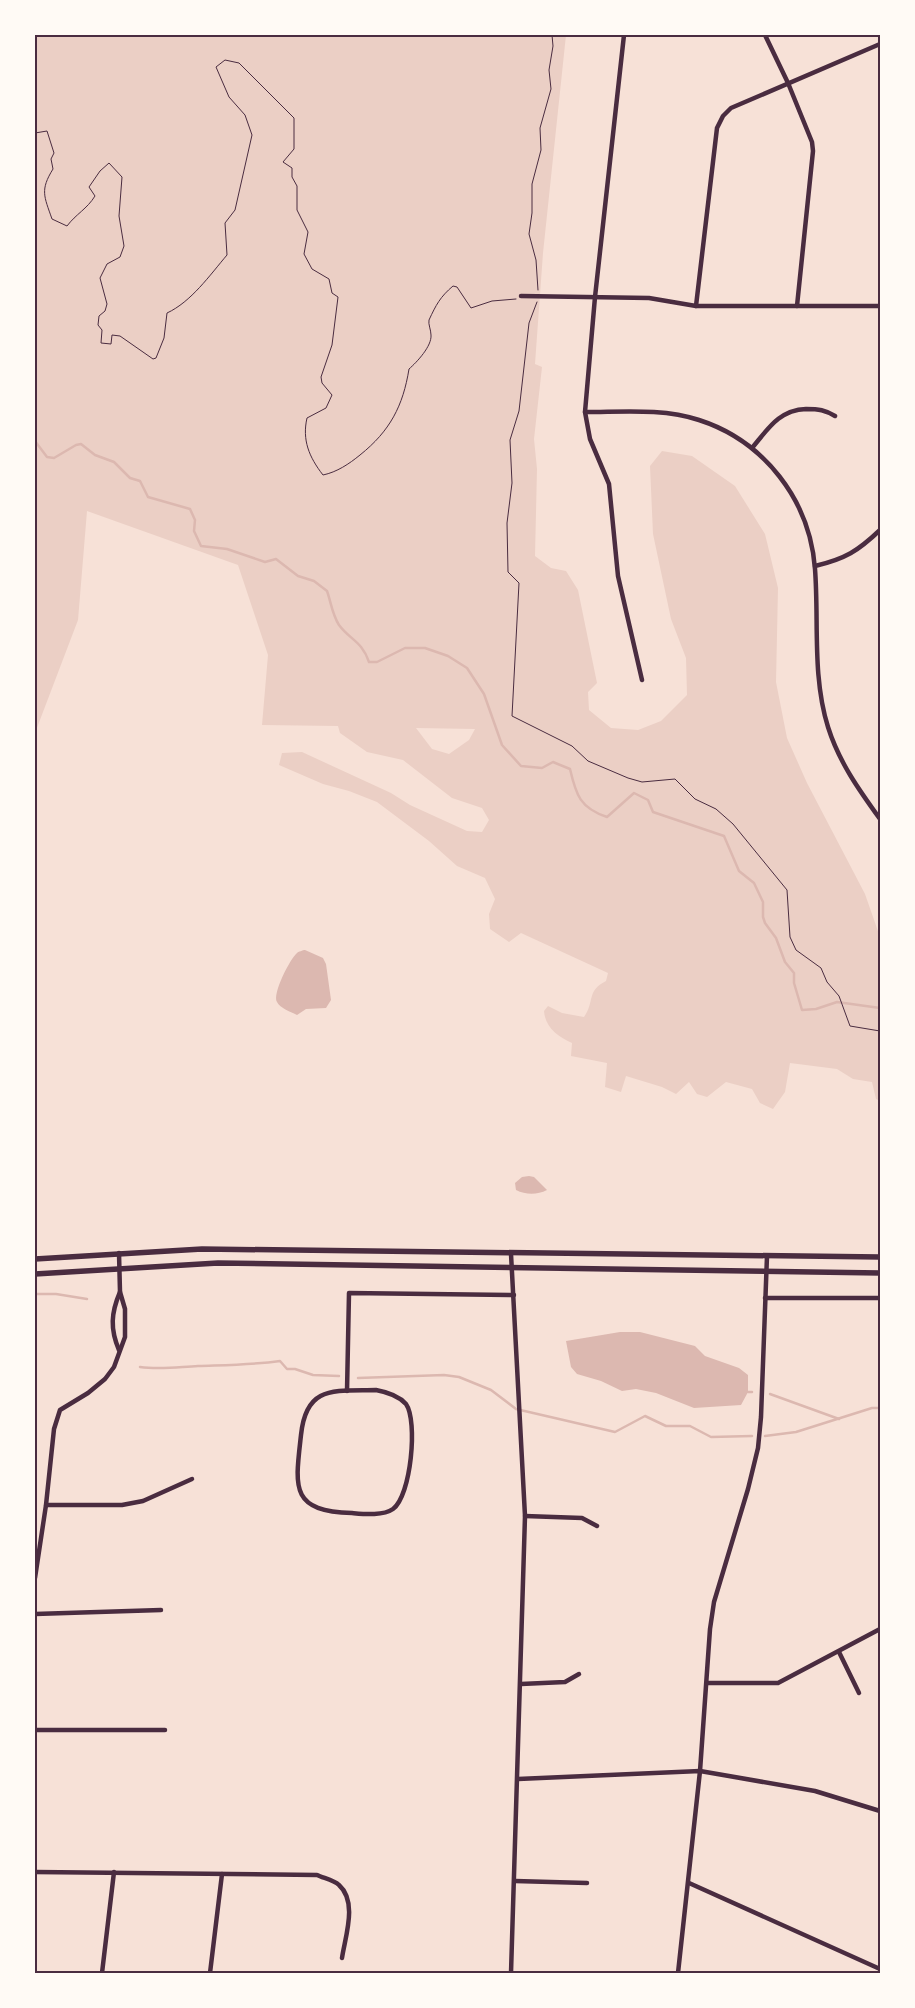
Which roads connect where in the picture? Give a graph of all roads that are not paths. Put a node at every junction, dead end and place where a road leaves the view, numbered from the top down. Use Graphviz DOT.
graph roads {
  1 [pos="624,35"];
  2 [pos="766,35"];
  3 [pos="880,44"];
  4 [pos="788,83"];
  5 [pos="521,296"];
  6 [pos="595,297"];
  7 [pos="696,306"];
  8 [pos="797,306"];
  9 [pos="880,306"];
  10 [pos="585,412"];
  11 [pos="836,416"];
  12 [pos="752,448"];
  13 [pos="880,530"];
  14 [pos="815,566"];
  15 [pos="642,680"];
  16 [pos="880,819"];
  17 [pos="119,1253"];
  18 [pos="512,1254"];
  19 [pos="767,1256"];
  20 [pos="880,1257"];
  21 [pos="35,1259"];
  22 [pos="120,1268"];
  23 [pos="512,1268"];
  24 [pos="766,1273"];
  25 [pos="880,1273"];
  26 [pos="35,1274"];
  27 [pos="120,1292"];
  28 [pos="514,1295"];
  29 [pos="765,1298"];
  30 [pos="880,1298"];
  31 [pos="119,1350"];
  32 [pos="347,1391"];
  33 [pos="192,1479"];
  34 [pos="46,1505"];
  35 [pos="525,1516"];
  36 [pos="598,1526"];
  37 [pos="35,1578"];
  38 [pos="161,1610"];
  39 [pos="35,1614"];
  40 [pos="880,1629"];
  41 [pos="839,1652"];
  42 [pos="579,1674"];
  43 [pos="707,1683"];
  44 [pos="521,1684"];
  45 [pos="859,1693"];
  46 [pos="35,1730"];
  47 [pos="165,1730"];
  48 [pos="700,1771"];
  49 [pos="518,1779"];
  50 [pos="880,1811"];
  51 [pos="35,1872"];
  52 [pos="114,1872"];
  53 [pos="222,1874"];
  54 [pos="514,1881"];
  55 [pos="689,1883"];
  56 [pos="587,1884"];
  57 [pos="342,1958"];
  58 [pos="880,1969"];
  59 [pos="102,1973"];
  60 [pos="210,1973"];
  61 [pos="511,1973"];
  62 [pos="678,1973"];
  1 -- 6 [label="street"];
  2 -- 4 [label="street"];
  3 -- 4 [label="street"];
  4 -- 7 [label="street"];
  4 -- 8 [label="street"];
  5 -- 6 [label="street"];
  6 -- 7 [label="street"];
  6 -- 10 [label="street"];
  7 -- 8 [label="street"];
  8 -- 9 [label="street"];
  10 -- 12 [label="street"];
  10 -- 15 [label="street"];
  11 -- 12 [label="street"];
  12 -- 14 [label="street"];
  13 -- 14 [label="street"];
  14 -- 16 [label="street"];
  17 -- 18 [label="main road"];
  17 -- 21 [label="main road"];
  17 -- 22 [label="street"];
  18 -- 19 [label="main road"];
  18 -- 23 [label="street"];
  19 -- 20 [label="main road"];
  19 -- 24 [label="street"];
  22 -- 23 [label="main road"];
  22 -- 26 [label="main road"];
  22 -- 27 [label="street"];
  23 -- 24 [label="main road"];
  23 -- 28 [label="street"];
  24 -- 25 [label="main road"];
  24 -- 29 [label="street"];
  27 -- 31 [label="street"];
  27 -- 31 [label="street"];
  28 -- 32 [label="street"];
  28 -- 35 [label="street"];
  29 -- 30 [label="street"];
  29 -- 43 [label="street"];
  31 -- 34 [label="street"];
  32 -- 32 [label="street"];
  33 -- 34 [label="street"];
  34 -- 37 [label="street"];
  35 -- 36 [label="street"];
  35 -- 44 [label="street"];
  38 -- 39 [label="street"];
  40 -- 41 [label="street"];
  41 -- 43 [label="street"];
  41 -- 45 [label="street"];
  42 -- 44 [label="street"];
  43 -- 48 [label="street"];
  44 -- 49 [label="street"];
  46 -- 47 [label="street"];
  48 -- 49 [label="street"];
  48 -- 50 [label="street"];
  48 -- 55 [label="street"];
  49 -- 54 [label="street"];
  51 -- 52 [label="street"];
  52 -- 53 [label="street"];
  52 -- 59 [label="street"];
  53 -- 57 [label="street"];
  53 -- 60 [label="street"];
  54 -- 56 [label="street"];
  54 -- 61 [label="street"];
  55 -- 58 [label="street"];
  55 -- 62 [label="street"];
}
